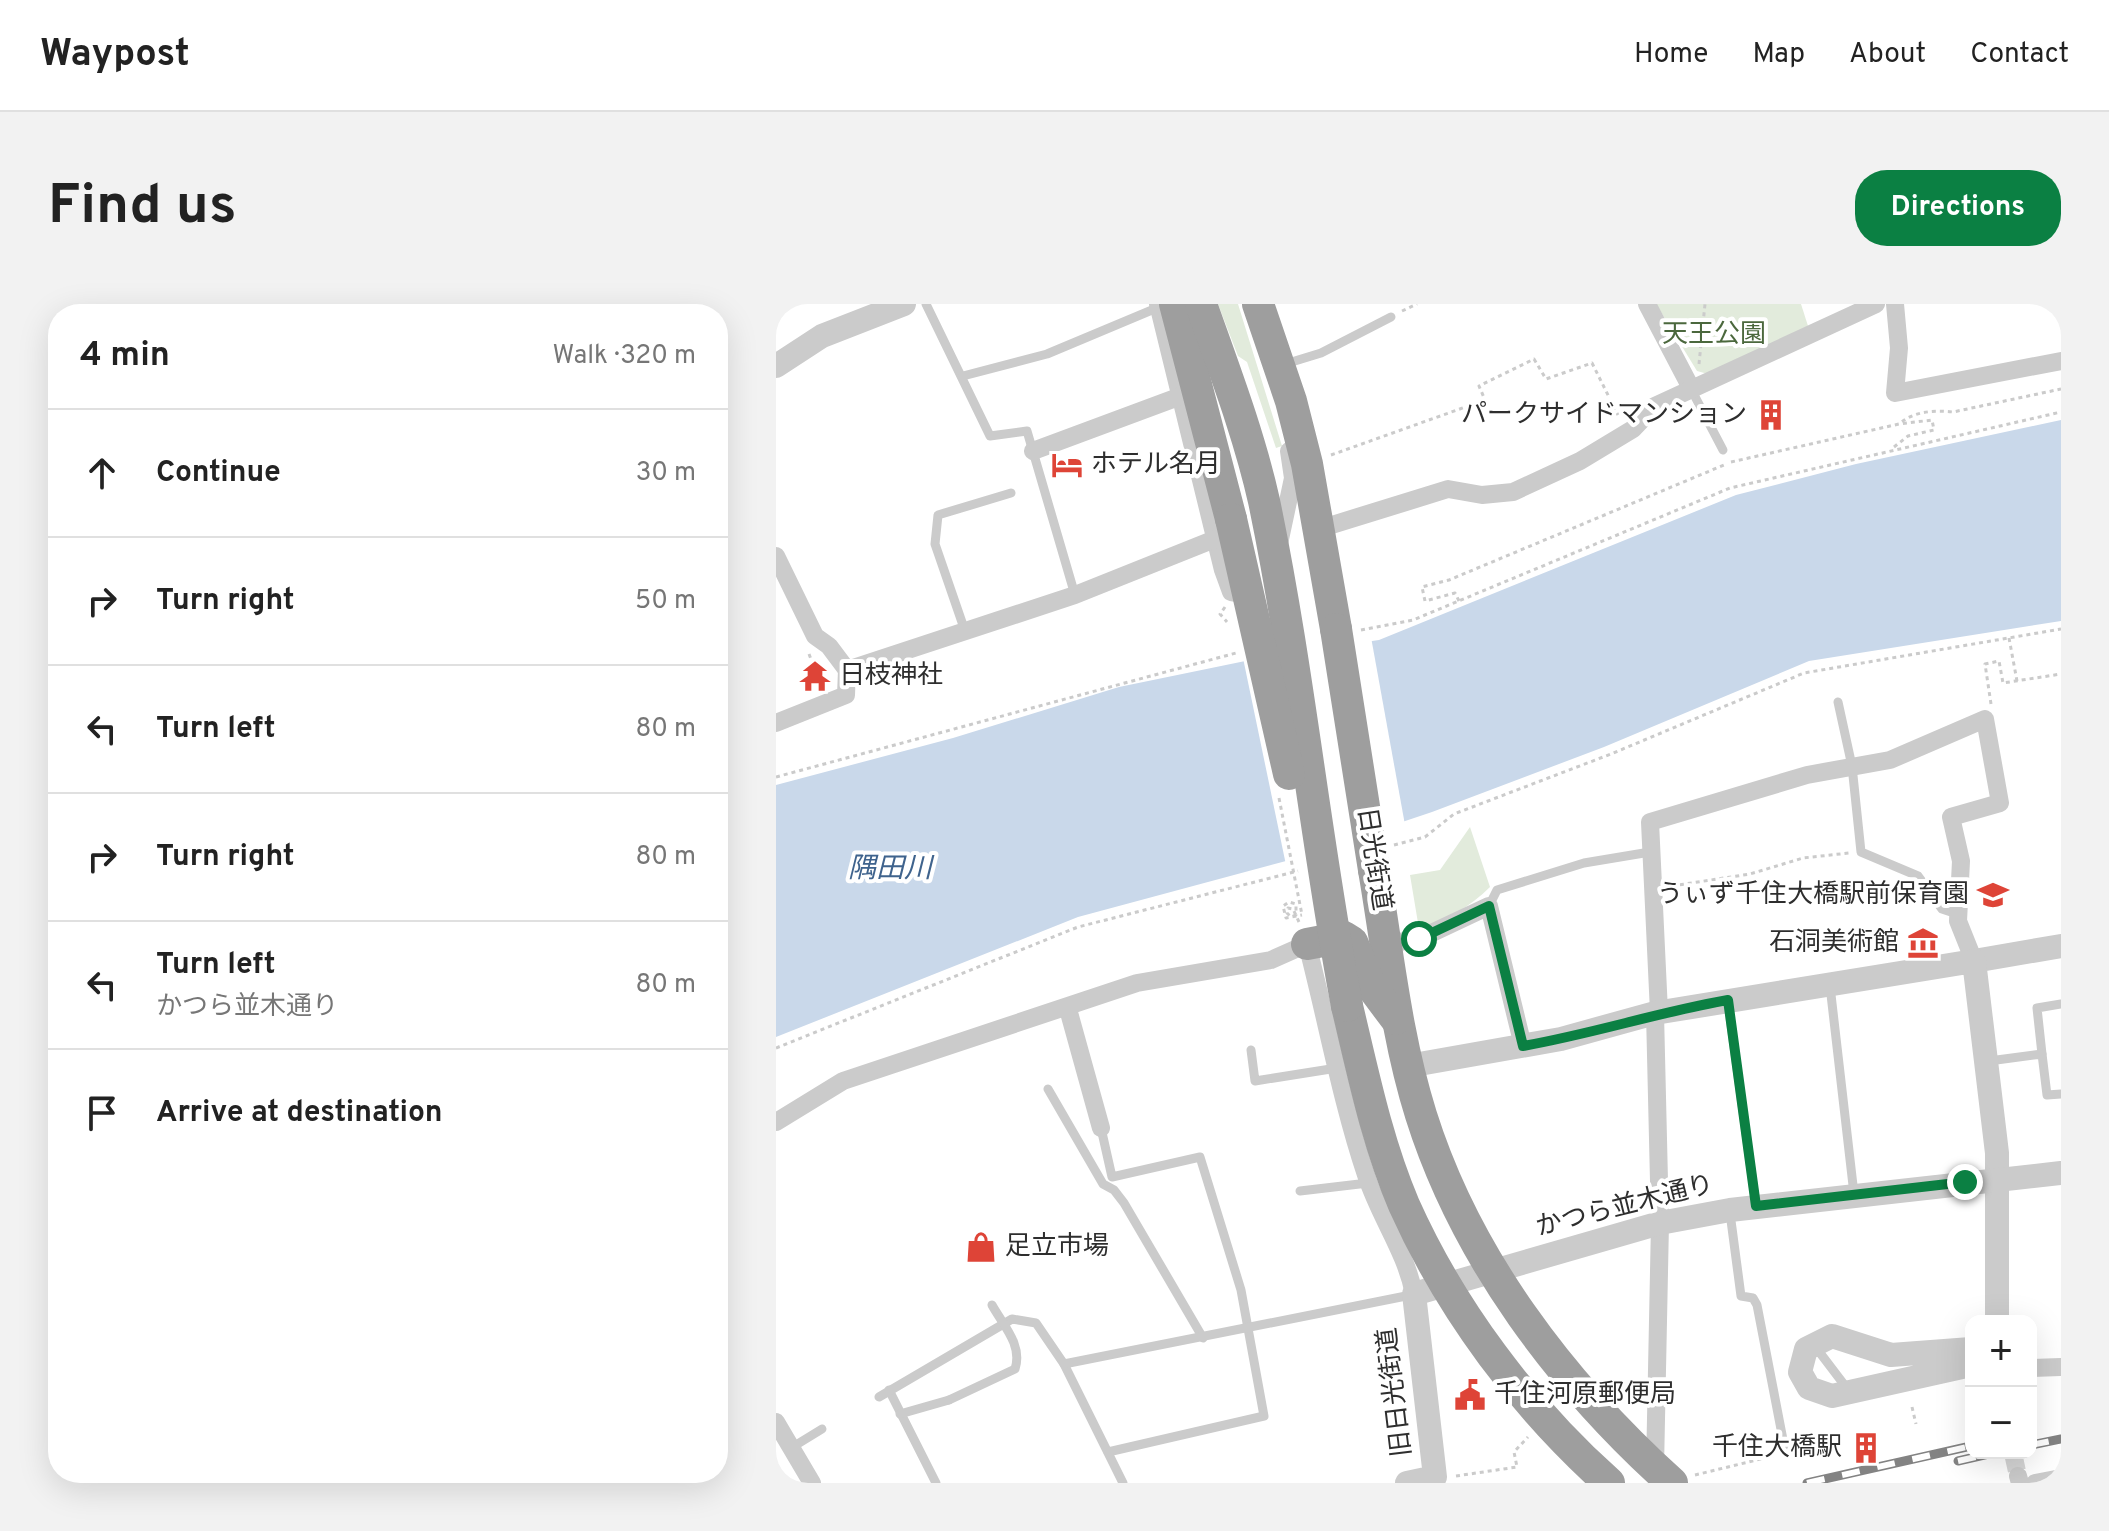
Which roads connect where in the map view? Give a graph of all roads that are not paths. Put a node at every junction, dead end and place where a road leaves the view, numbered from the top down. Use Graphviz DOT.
graph roads {
  1 [pos="904,304"];
  2 [pos="926,304"];
  3 [pos="1201,304"];
  4 [pos="1258,304"];
  5 [pos="1647,304"];
  6 [pos="1876,304"];
  7 [pos="1895,304"];
  8 [pos="1163,305"];
  9 [pos="1391,317"];
  10 [pos="2061,361"];
  11 [pos="776,366"];
  12 [pos="1279,366"];
  13 [pos="963,376"];
  14 [pos="1693,387"];
  15 [pos="1181,396"];
  16 [pos="1291,401"];
  17 [pos="1723,450"];
  18 [pos="1033,451"];
  19 [pos="1011,493"];
  20 [pos="1223,529"];
  21 [pos="1319,529"];
  22 [pos="776,556"];
  23 [pos="1075,595"];
  24 [pos="965,631"];
  25 [pos="847,670"];
  26 [pos="1838,702"];
  27 [pos="776,723"];
  28 [pos="1852,766"];
  29 [pos="1650,852"];
  30 [pos="1314,874"];
  31 [pos="1489,906"];
  32 [pos="1957,914"];
  33 [pos="1305,930"];
  34 [pos="1386,944"];
  35 [pos="2061,946"];
  36 [pos="1974,961"];
  37 [pos="1830,983"];
  38 [pos="1728,1000"];
  39 [pos="2061,1004"];
  40 [pos="1068,1009"];
  41 [pos="1657,1013"];
  42 [pos="1399,1023"];
  43 [pos="1523,1046"];
  44 [pos="1251,1050"];
  45 [pos="2042,1054"];
  46 [pos="1987,1061"];
  47 [pos="1408,1066"];
  48 [pos="1337,1068"];
  49 [pos="1048,1089"];
  50 [pos="2061,1094"];
  51 [pos="776,1122"];
  52 [pos="1101,1128"];
  53 [pos="2061,1173"];
  54 [pos="1112,1177"];
  55 [pos="1997,1179"];
  56 [pos="1368,1183"];
  57 [pos="1114,1190"];
  58 [pos="1300,1191"];
  59 [pos="1854,1194"];
  60 [pos="1756,1206"];
  61 [pos="1730,1210"];
  62 [pos="1660,1223"];
  63 [pos="1494,1271"];
  64 [pos="1446,1285"];
  65 [pos="1414,1294"];
  66 [pos="992,1305"];
  67 [pos="1997,1315"];
  68 [pos="1249,1329"];
  69 [pos="1203,1338"];
  70 [pos="1965,1350"];
  71 [pos="1064,1364"];
  72 [pos="1965,1366"];
  73 [pos="2061,1367"];
  74 [pos="2037,1368"];
  75 [pos="889,1390"];
  76 [pos="879,1397"];
  77 [pos="900,1414"];
  78 [pos="776,1422"];
  79 [pos="822,1429"];
  80 [pos="790,1448"];
  81 [pos="1785,1450"];
  82 [pos="1108,1452"];
  83 [pos="1674,1475"];
  84 [pos="2061,1478"];
  85 [pos="1435,1480"];
  86 [pos="2025,1481"];
  87 [pos="812,1483"];
  88 [pos="936,1483"];
  89 [pos="1123,1483"];
  90 [pos="1407,1483"];
  91 [pos="1609,1483"];
  1 -- 11 [label="street"];
  2 -- 13 [label="lane"];
  3 -- 30 [label="highway, 日光街道, bridge"];
  4 -- 12 [label="highway, 日光街道"];
  5 -- 14 [label="street"];
  6 -- 14 [label="street"];
  7 -- 10 [label="street"];
  8 -- 13 [label="lane"];
  8 -- 15 [label="street"];
  8 -- 20 [label="highway, 日光街道"];
  9 -- 12 [label="lane"];
  12 -- 16 [label="highway, 日光街道"];
  13 -- 18 [label="lane"];
  14 -- 17 [label="lane"];
  14 -- 21 [label="street"];
  15 -- 18 [label="street"];
  15 -- 20 [label="street"];
  16 -- 20 [label="street"];
  16 -- 21 [label="highway, 日光街道"];
  18 -- 23 [label="lane"];
  19 -- 24 [label="lane"];
  20 -- 23 [label="street"];
  20 -- 30 [label="highway, 日光街道, bridge"];
  21 -- 34 [label="highway, 日光街道, bridge"];
  22 -- 25 [label="street"];
  23 -- 24 [label="street"];
  24 -- 25 [label="street"];
  25 -- 27 [label="street"];
  26 -- 28 [label="lane"];
  28 -- 29 [label="street"];
  28 -- 32 [label="lane"];
  28 -- 32 [label="street"];
  29 -- 31 [label="lane"];
  29 -- 41 [label="street"];
  30 -- 64 [label="highway, 日光街道, bridge"];
  31 -- 34 [label="street"];
  31 -- 43 [label="street"];
  32 -- 36 [label="street"];
  33 -- 40 [label="street"];
  33 -- 42 [label="highway"];
  33 -- 48 [label="street"];
  34 -- 42 [label="highway, 日光街道"];
  35 -- 36 [label="street"];
  36 -- 37 [label="street"];
  36 -- 46 [label="street"];
  37 -- 38 [label="street"];
  37 -- 59 [label="lane"];
  38 -- 41 [label="street"];
  38 -- 60 [label="lane"];
  39 -- 45 [label="lane"];
  40 -- 51 [label="street"];
  40 -- 52 [label="street"];
  41 -- 43 [label="street"];
  41 -- 62 [label="street"];
  42 -- 47 [label="highway, 日光街道"];
  43 -- 47 [label="street"];
  44 -- 48 [label="lane"];
  45 -- 46 [label="lane"];
  45 -- 50 [label="lane"];
  46 -- 55 [label="street"];
  47 -- 63 [label="highway, 日光街道"];
  48 -- 56 [label="street"];
  49 -- 57 [label="lane"];
  52 -- 54 [label="lane"];
  53 -- 55 [label="street, かつら並木通り"];
  54 -- 57 [label="lane"];
  54 -- 68 [label="lane"];
  55 -- 59 [label="street, かつら並木通り"];
  55 -- 67 [label="street"];
  56 -- 58 [label="lane"];
  56 -- 65 [label="street"];
  57 -- 69 [label="lane"];
  59 -- 60 [label="street, かつら並木通り"];
  60 -- 61 [label="street, かつら並木通り"];
  61 -- 62 [label="street, かつら並木通り"];
  61 -- 81 [label="lane"];
  62 -- 63 [label="street, かつら並木通り"];
  62 -- 83 [label="street"];
  63 -- 64 [label="street, かつら並木通り"];
  63 -- 83 [label="highway, 日光街道"];
  64 -- 65 [label="street, かつら並木通り"];
  64 -- 91 [label="highway, 日光街道"];
  65 -- 68 [label="lane"];
  65 -- 85 [label="street, 旧日光街道"];
  66 -- 77 [label="lane, bridge"];
  68 -- 69 [label="lane"];
  68 -- 82 [label="lane"];
  69 -- 71 [label="lane"];
  70 -- 72 [label="street"];
  71 -- 75 [label="lane"];
  71 -- 82 [label="lane"];
  73 -- 74 [label="street"];
  75 -- 76 [label="lane"];
  75 -- 77 [label="lane"];
  77 -- 88 [label="lane"];
  78 -- 80 [label="street"];
  79 -- 80 [label="lane"];
  80 -- 87 [label="street"];
  82 -- 89 [label="lane"];
  84 -- 86 [label="street"];
  85 -- 90 [label="street"];
}
